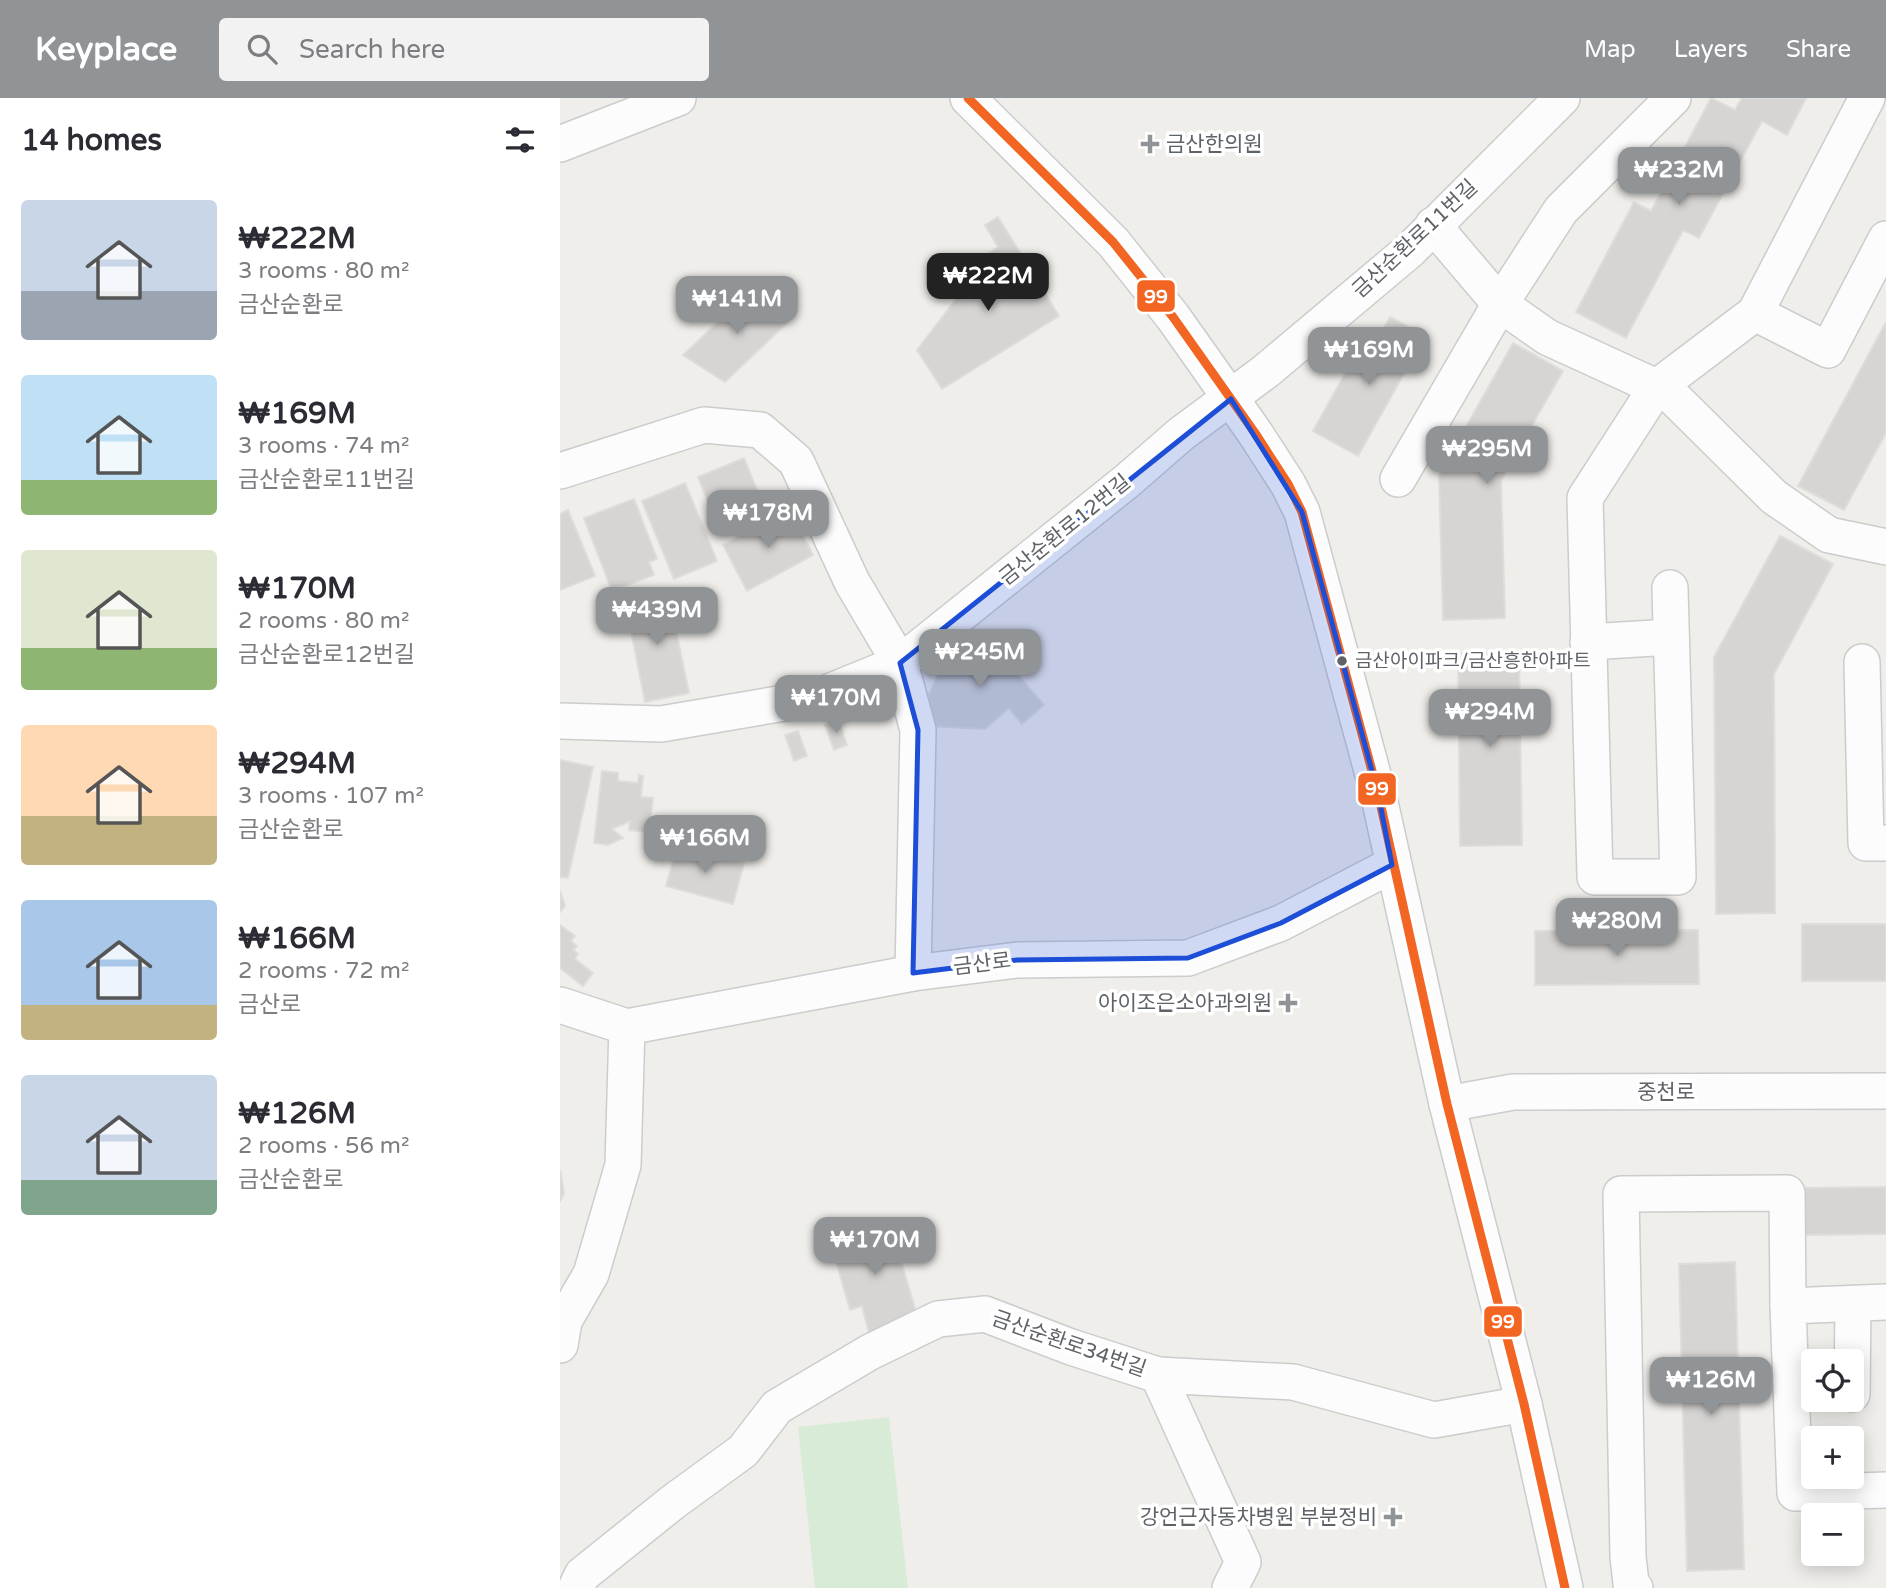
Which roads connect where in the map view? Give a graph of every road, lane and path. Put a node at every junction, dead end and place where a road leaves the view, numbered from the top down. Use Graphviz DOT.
graph roads {
  1 [pos="678,98"];
  2 [pos="968,98"];
  3 [pos="1562,98"];
  4 [pos="1673,98"];
  5 [pos="1867,98"];
  6 [pos="560,144"];
  7 [pos="1433,225"];
  8 [pos="1886,239"];
  9 [pos="1500,303"];
  10 [pos="1755,313"];
  11 [pos="1656,387"];
  12 [pos="1231,399"];
  13 [pos="560,471"];
  14 [pos="1398,479"];
  15 [pos="1886,547"];
  16 [pos="1670,588"];
  17 [pos="1671,638"];
  18 [pos="1588,642"];
  19 [pos="1862,662"];
  20 [pos="900,663"];
  21 [pos="1874,713"];
  22 [pos="560,721"];
  23 [pos="1886,843"];
  24 [pos="1392,865"];
  25 [pos="913,973"];
  26 [pos="560,1005"];
  27 [pos="627,1027"];
  28 [pos="1886,1091"];
  29 [pos="1447,1104"];
  30 [pos="1870,1303"];
  31 [pos="1788,1306"];
  32 [pos="560,1345"];
  33 [pos="1861,1349"];
  34 [pos="1158,1375"];
  35 [pos="1524,1404"];
  36 [pos="1886,1490"];
  37 [pos="576,1588"];
  38 [pos="1230,1588"];
  39 [pos="1565,1588"];
  40 [pos="1635,1588"];
  1 -- 6 [label="street"];
  2 -- 12 [label="street"];
  3 -- 7 [label="street, 금산순환로11번길"];
  4 -- 9 [label="street"];
  5 -- 10 [label="street"];
  7 -- 9 [label="street"];
  7 -- 12 [label="street, 금산순환로11번길"];
  8 -- 10 [label="street"];
  9 -- 11 [label="street"];
  9 -- 14 [label="street"];
  10 -- 11 [label="street"];
  11 -- 15 [label="street"];
  11 -- 18 [label="street"];
  12 -- 20 [label="street, 금산순환로12번길"];
  12 -- 24 [label="street"];
  13 -- 20 [label="street"];
  16 -- 17 [label="street"];
  17 -- 18 [label="street"];
  17 -- 18 [label="street"];
  19 -- 21 [label="street"];
  20 -- 22 [label="street, 금산순환로12번길"];
  20 -- 25 [label="street"];
  21 -- 23 [label="street"];
  24 -- 25 [label="street, 금산로"];
  24 -- 29 [label="street"];
  25 -- 27 [label="street, 금산로"];
  26 -- 27 [label="street, 금산로"];
  27 -- 32 [label="street"];
  28 -- 29 [label="street, 중천로"];
  29 -- 35 [label="street"];
  30 -- 31 [label="street"];
  30 -- 33 [label="street"];
  31 -- 36 [label="street"];
  31 -- 40 [label="street"];
  34 -- 35 [label="street, 금산순환로34번길"];
  34 -- 37 [label="street, 금산순환로34번길"];
  34 -- 38 [label="street"];
  35 -- 39 [label="street"];
}
